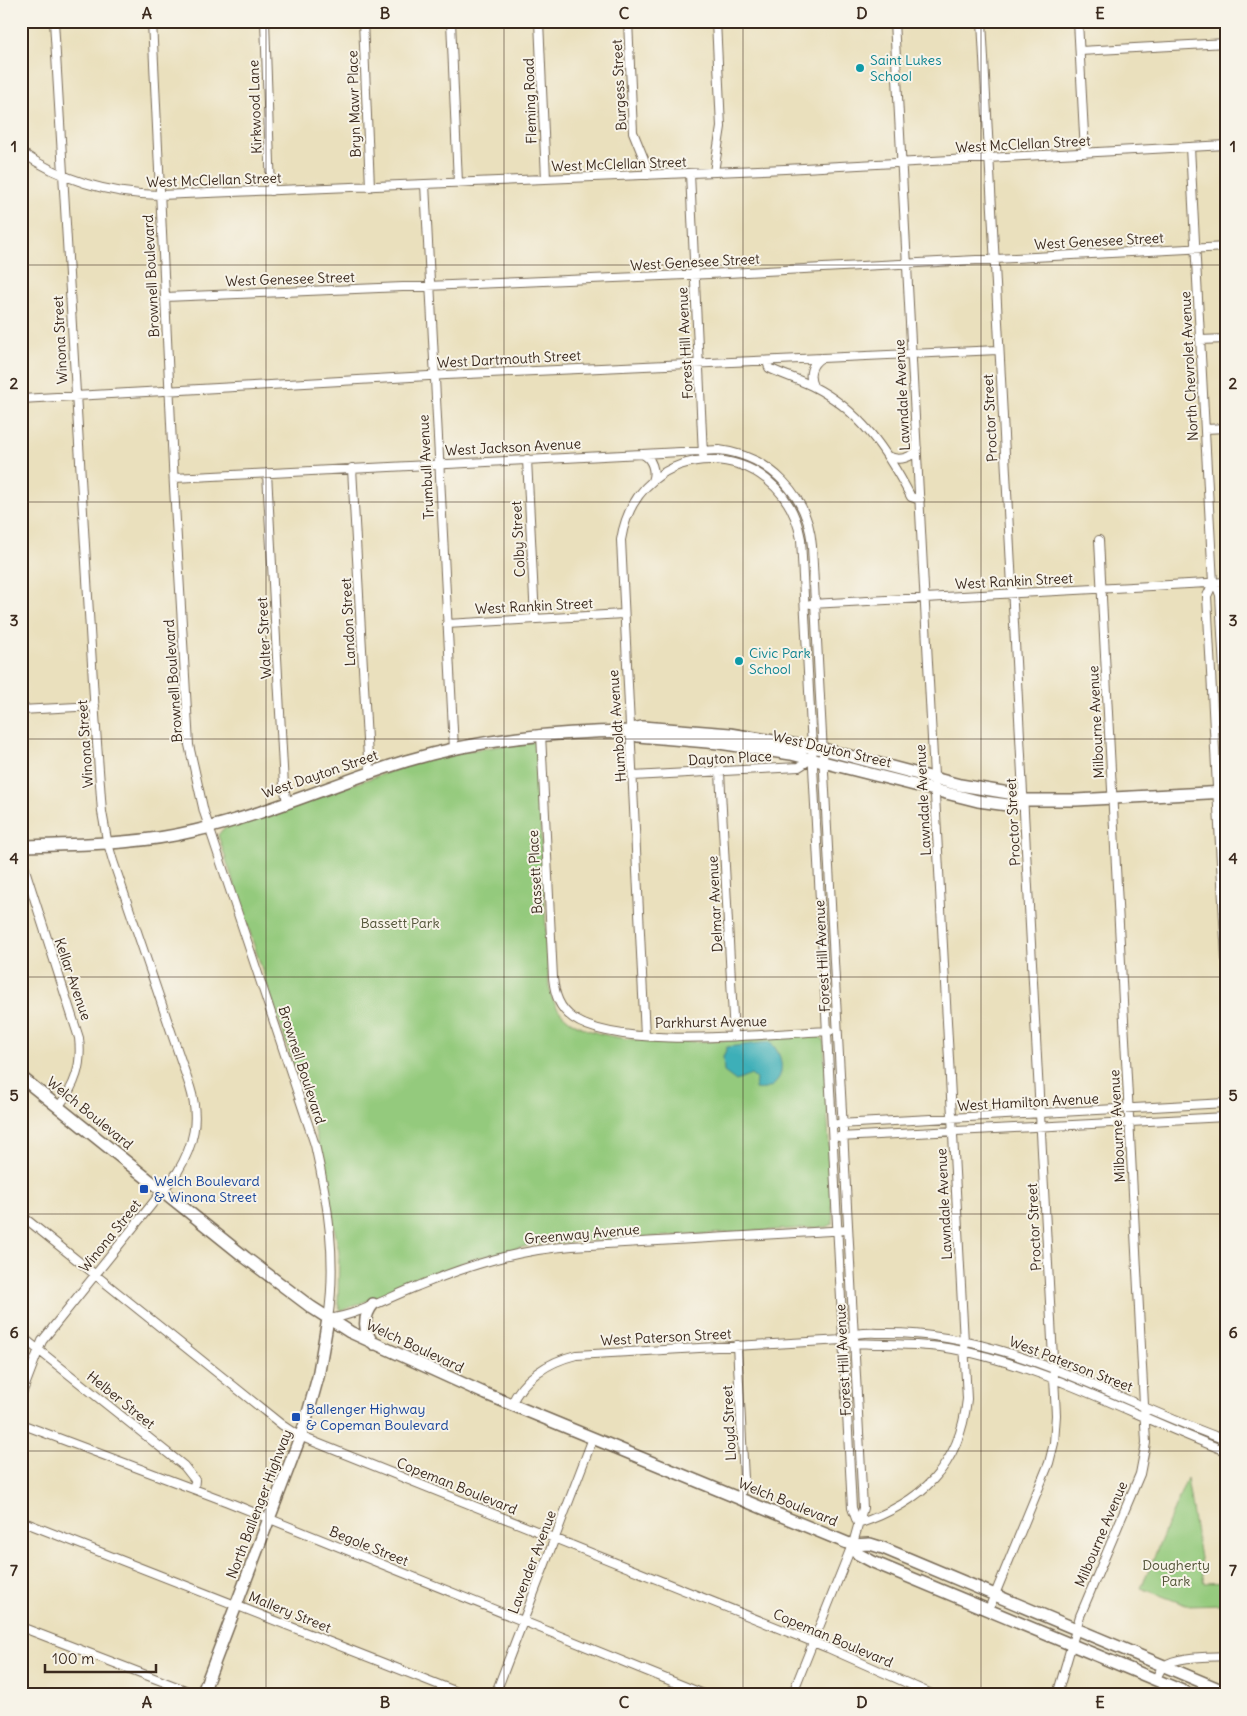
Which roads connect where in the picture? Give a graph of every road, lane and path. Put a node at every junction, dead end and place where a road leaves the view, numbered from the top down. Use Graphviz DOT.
graph roads {
  1 [pos="54,21"];
  2 [pos="152,21"];
  3 [pos="265,21"];
  4 [pos="363,21"];
  5 [pos="451,21"];
  6 [pos="540,21"];
  7 [pos="628,21"];
  8 [pos="716,21"];
  9 [pos="894,21"];
  10 [pos="982,21"];
  11 [pos="1078,21"];
  12 [pos="1226,43"];
  13 [pos="1080,52"];
  14 [pos="1226,145"];
  15 [pos="1190,147"];
  16 [pos="21,152"];
  17 [pos="1085,153"];
  18 [pos="989,158"];
  19 [pos="901,163"];
  20 [pos="714,172"];
  21 [pos="690,173"];
  22 [pos="648,175"];
  23 [pos="63,176"];
  24 [pos="546,179"];
  25 [pos="458,183"];
  26 [pos="425,184"];
  27 [pos="370,187"];
  28 [pos="271,191"];
  29 [pos="160,195"];
  30 [pos="1226,247"];
  31 [pos="1195,249"];
  32 [pos="995,259"];
  33 [pos="907,264"];
  34 [pos="694,275"];
  35 [pos="430,286"];
  36 [pos="165,297"];
  37 [pos="1226,339"];
  38 [pos="1200,340"];
  39 [pos="998,350"];
  40 [pos="912,354"];
  41 [pos="822,358"];
  42 [pos="767,361"];
  43 [pos="698,364"];
  44 [pos="434,376"];
  45 [pos="813,386"];
  46 [pos="170,390"];
  47 [pos="76,396"];
  48 [pos="21,400"];
  49 [pos="1226,428"];
  50 [pos="1205,429"];
  51 [pos="917,448"];
  52 [pos="640,454"];
  53 [pos="703,455"];
  54 [pos="890,457"];
  55 [pos="526,459"];
  56 [pos="439,464"];
  57 [pos="352,468"];
  58 [pos="268,473"];
  59 [pos="174,478"];
  60 [pos="652,481"];
  61 [pos="920,500"];
  62 [pos="1099,540"];
  63 [pos="1226,582"];
  64 [pos="1213,583"];
  65 [pos="1101,589"];
  66 [pos="1012,593"];
  67 [pos="925,598"];
  68 [pos="815,604"];
  69 [pos="804,605"];
  70 [pos="623,614"];
  71 [pos="535,619"];
  72 [pos="447,624"];
  73 [pos="818,653"];
  74 [pos="807,654"];
  75 [pos="95,706"];
  76 [pos="1226,709"];
  77 [pos="21,710"];
  78 [pos="1213,714"];
  79 [pos="1226,714"];
  80 [pos="630,731"];
  81 [pos="541,734"];
  82 [pos="454,749"];
  83 [pos="817,754"];
  84 [pos="720,772"];
  85 [pos="371,773"];
  86 [pos="633,776"];
  87 [pos="934,778"];
  88 [pos="935,790"];
  89 [pos="1221,792"];
  90 [pos="1112,798"];
  91 [pos="1024,800"];
  92 [pos="287,802"];
  93 [pos="826,810"];
  94 [pos="815,811"];
  95 [pos="209,828"];
  96 [pos="107,844"];
  97 [pos="21,846"];
  98 [pos="21,857"];
  99 [pos="831,896"];
  100 [pos="820,897"];
  101 [pos="1226,950"];
  102 [pos="1226,959"];
  103 [pos="562,1007"];
  104 [pos="838,1030"];
  105 [pos="827,1031"];
  106 [pos="645,1036"];
  107 [pos="734,1036"];
  108 [pos="21,1077"];
  109 [pos="1226,1103"];
  110 [pos="58,1107"];
  111 [pos="1129,1109"];
  112 [pos="1040,1114"];
  113 [pos="1226,1117"];
  114 [pos="953,1118"];
  115 [pos="1130,1122"];
  116 [pos="832,1124"];
  117 [pos="842,1124"];
  118 [pos="1041,1127"];
  119 [pos="953,1131"];
  120 [pos="843,1137"];
  121 [pos="832,1138"];
  122 [pos="163,1191"];
  123 [pos="21,1215"];
  124 [pos="848,1230"];
  125 [pos="837,1231"];
  126 [pos="95,1274"];
  127 [pos="374,1304"];
  128 [pos="328,1319"];
  129 [pos="854,1334"];
  130 [pos="21,1336"];
  131 [pos="843,1340"];
  132 [pos="964,1341"];
  133 [pos="854,1344"];
  134 [pos="375,1345"];
  135 [pos="737,1345"];
  136 [pos="38,1349"];
  137 [pos="965,1352"];
  138 [pos="1054,1368"];
  139 [pos="1055,1379"];
  140 [pos="21,1396"];
  141 [pos="511,1404"];
  142 [pos="1144,1406"];
  143 [pos="1145,1418"];
  144 [pos="21,1424"];
  145 [pos="300,1437"];
  146 [pos="593,1438"];
  147 [pos="1226,1440"];
  148 [pos="1226,1451"];
  149 [pos="194,1489"];
  150 [pos="740,1498"];
  151 [pos="269,1519"];
  152 [pos="21,1521"];
  153 [pos="858,1524"];
  154 [pos="555,1539"];
  155 [pos="852,1545"];
  156 [pos="995,1594"];
  157 [pos="236,1604"];
  158 [pos="989,1610"];
  159 [pos="523,1622"];
  160 [pos="21,1627"];
  161 [pos="1076,1628"];
  162 [pos="813,1642"];
  163 [pos="1072,1644"];
  164 [pos="1226,1656"];
  165 [pos="1164,1666"];
  166 [pos="1156,1680"];
  167 [pos="1226,1692"];
  168 [pos="198,1695"];
  169 [pos="202,1695"];
  170 [pos="465,1695"];
  171 [pos="495,1695"];
  172 [pos="706,1695"];
  173 [pos="792,1695"];
  174 [pos="934,1695"];
  175 [pos="1057,1695"];
  176 [pos="1192,1695"];
  1 -- 23 [label="street, Winona Street"];
  2 -- 29 [label="street, Brownell Boulevard"];
  3 -- 28 [label="street, Kirkwood Lane"];
  4 -- 27 [label="street, Bryn Mawr Place"];
  5 -- 25 [label="street"];
  6 -- 24 [label="street, Fleming Road"];
  7 -- 22 [label="street, Burgess Street"];
  8 -- 20 [label="street"];
  9 -- 19 [label="street, Lawndale Avenue"];
  10 -- 18 [label="street, Proctor Street"];
  11 -- 13 [label="street"];
  12 -- 13 [label="street"];
  13 -- 17 [label="street"];
  14 -- 15 [label="street, West McClellan Street"];
  15 -- 17 [label="street, West McClellan Street"];
  15 -- 31 [label="street, North Chevrolet Avenue"];
  16 -- 23 [label="street, West McClellan Street"];
  17 -- 18 [label="street, West McClellan Street"];
  18 -- 19 [label="street, West McClellan Street"];
  18 -- 32 [label="street, Proctor Street"];
  19 -- 20 [label="street, West McClellan Street"];
  19 -- 33 [label="street, Lawndale Avenue"];
  20 -- 21 [label="street, West McClellan Street"];
  21 -- 22 [label="street, West McClellan Street"];
  21 -- 34 [label="street, Forest Hill Avenue"];
  22 -- 24 [label="street, West McClellan Street"];
  23 -- 29 [label="street, West McClellan Street"];
  23 -- 47 [label="street, Winona Street"];
  24 -- 25 [label="street, West McClellan Street"];
  25 -- 26 [label="street, West McClellan Street"];
  26 -- 27 [label="street, West McClellan Street"];
  26 -- 35 [label="street, Trumbull Avenue"];
  27 -- 28 [label="street, West McClellan Street"];
  28 -- 29 [label="street, West McClellan Street"];
  29 -- 36 [label="street, Brownell Boulevard"];
  30 -- 31 [label="street, West Genesee Street"];
  31 -- 32 [label="street, West Genesee Street"];
  31 -- 38 [label="street, North Chevrolet Avenue"];
  32 -- 33 [label="street, West Genesee Street"];
  32 -- 39 [label="street, Proctor Street"];
  33 -- 34 [label="street, West Genesee Street"];
  33 -- 40 [label="street, Lawndale Avenue"];
  34 -- 35 [label="street, West Genesee Street"];
  34 -- 43 [label="street, Forest Hill Avenue"];
  35 -- 36 [label="street, West Genesee Street"];
  35 -- 44 [label="street, Trumbull Avenue"];
  36 -- 46 [label="street, Brownell Boulevard"];
  37 -- 38 [label="street"];
  38 -- 50 [label="street, North Chevrolet Avenue"];
  39 -- 40 [label="street, West Dartmouth Street"];
  39 -- 66 [label="street, Proctor Street"];
  40 -- 41 [label="street, West Dartmouth Street"];
  40 -- 51 [label="street, Lawndale Avenue"];
  41 -- 42 [label="street, West Dartmouth Street"];
  41 -- 45 [label="street"];
  42 -- 43 [label="street, West Dartmouth Street"];
  42 -- 45 [label="street"];
  43 -- 44 [label="street, West Dartmouth Street"];
  43 -- 53 [label="street, Forest Hill Avenue"];
  44 -- 46 [label="street, West Dartmouth Street"];
  44 -- 56 [label="street, Trumbull Avenue"];
  45 -- 54 [label="street"];
  46 -- 47 [label="street, West Dartmouth Street"];
  46 -- 59 [label="street, Brownell Boulevard"];
  47 -- 48 [label="street, West Dartmouth Street"];
  47 -- 75 [label="street, Winona Street"];
  49 -- 50 [label="street"];
  50 -- 64 [label="street, North Chevrolet Avenue"];
  51 -- 54 [label="street"];
  51 -- 61 [label="street, Lawndale Avenue"];
  52 -- 53 [label="street, West Jackson Avenue"];
  52 -- 55 [label="street, West Jackson Avenue"];
  52 -- 60 [label="street"];
  53 -- 60 [label="street, Humboldt Avenue"];
  53 -- 68 [label="street, Forest Hill Avenue"];
  53 -- 69 [label="street, Forest Hill Avenue"];
  54 -- 61 [label="street"];
  55 -- 56 [label="street, West Jackson Avenue"];
  55 -- 71 [label="street, Colby Street"];
  56 -- 57 [label="street, West Jackson Avenue"];
  56 -- 72 [label="street, Trumbull Avenue"];
  57 -- 58 [label="street, West Jackson Avenue"];
  57 -- 85 [label="street, Landon Street"];
  58 -- 59 [label="street, West Jackson Avenue"];
  58 -- 92 [label="street, Walter Street"];
  59 -- 95 [label="street, Brownell Boulevard"];
  60 -- 70 [label="street, Humboldt Avenue"];
  61 -- 67 [label="street, Lawndale Avenue"];
  62 -- 65 [label="street, Milbourne Avenue"];
  63 -- 64 [label="street, West Rankin Street"];
  64 -- 65 [label="street, West Rankin Street"];
  64 -- 76 [label="street, North Chevrolet Avenue"];
  64 -- 78 [label="street, North Chevrolet Avenue"];
  65 -- 66 [label="street, West Rankin Street"];
  65 -- 90 [label="street, Milbourne Avenue"];
  66 -- 67 [label="street, West Rankin Street"];
  66 -- 91 [label="street, Proctor Street"];
  67 -- 68 [label="street, West Rankin Street"];
  67 -- 87 [label="street, Lawndale Avenue"];
  68 -- 69 [label="street, West Rankin Street"];
  68 -- 73 [label="street, Forest Hill Avenue"];
  69 -- 74 [label="street, Forest Hill Avenue"];
  70 -- 71 [label="street, West Rankin Street"];
  70 -- 80 [label="street, Humboldt Avenue"];
  71 -- 72 [label="street, West Rankin Street"];
  72 -- 82 [label="street, Trumbull Avenue"];
  73 -- 74 [label="street"];
  73 -- 83 [label="street, Forest Hill Avenue"];
  74 -- 83 [label="street, Forest Hill Avenue"];
  75 -- 77 [label="street"];
  75 -- 96 [label="street, Winona Street"];
  78 -- 79 [label="street"];
  78 -- 89 [label="street, North Chevrolet Avenue"];
  80 -- 81 [label="main road, West Dayton Street"];
  80 -- 83 [label="main road, West Dayton Street"];
  80 -- 86 [label="street, Humboldt Avenue"];
  81 -- 82 [label="main road, West Dayton Street"];
  81 -- 103 [label="street, Bassett Place"];
  82 -- 85 [label="main road, West Dayton Street"];
  83 -- 84 [label="street, Dayton Place"];
  83 -- 87 [label="main road, West Dayton Street"];
  83 -- 88 [label="main road, West Dayton Street"];
  83 -- 93 [label="street, Forest Hill Avenue"];
  83 -- 94 [label="street, Forest Hill Avenue"];
  84 -- 86 [label="street, Dayton Place"];
  84 -- 107 [label="street, Delmar Avenue"];
  85 -- 92 [label="main road, West Dayton Street"];
  86 -- 106 [label="street, Humboldt Avenue"];
  87 -- 88 [label="street, Lawndale Avenue"];
  87 -- 91 [label="main road, West Dayton Street"];
  88 -- 91 [label="main road, West Dayton Street"];
  88 -- 114 [label="street, Lawndale Avenue"];
  89 -- 90 [label="main road, West Dayton Street"];
  89 -- 101 [label="street, North Chevrolet Avenue"];
  90 -- 91 [label="main road, West Dayton Street"];
  90 -- 111 [label="street, Milbourne Avenue"];
  91 -- 112 [label="street, Proctor Street"];
  92 -- 95 [label="main road, West Dayton Street"];
  93 -- 94 [label="street"];
  93 -- 99 [label="street, Forest Hill Avenue"];
  94 -- 100 [label="street, Forest Hill Avenue"];
  95 -- 96 [label="main road, West Dayton Street"];
  95 -- 128 [label="street, Brownell Boulevard"];
  96 -- 97 [label="main road, West Dayton Street"];
  96 -- 122 [label="street, Winona Street"];
  98 -- 110 [label="street, Kellar Avenue"];
  99 -- 100 [label="street"];
  99 -- 104 [label="street, Forest Hill Avenue"];
  100 -- 105 [label="street, Forest Hill Avenue"];
  101 -- 102 [label="street, North Chevrolet Avenue"];
  103 -- 106 [label="street, Parkhurst Avenue"];
  104 -- 105 [label="street, Parkhurst Avenue"];
  104 -- 117 [label="street, Forest Hill Avenue"];
  105 -- 107 [label="street, Parkhurst Avenue"];
  105 -- 116 [label="street, Forest Hill Avenue"];
  106 -- 107 [label="street, Parkhurst Avenue"];
  108 -- 110 [label="main road, Welch Boulevard"];
  109 -- 111 [label="street, West Hamilton Avenue"];
  110 -- 122 [label="main road, Welch Boulevard"];
  111 -- 112 [label="street, West Hamilton Avenue"];
  111 -- 115 [label="street, Milbourne Avenue"];
  112 -- 114 [label="street, West Hamilton Avenue"];
  112 -- 118 [label="street, Proctor Street"];
  113 -- 115 [label="street, West Hamilton Avenue"];
  114 -- 117 [label="street, West Hamilton Avenue"];
  114 -- 119 [label="street, Lawndale Avenue"];
  115 -- 118 [label="street, West Hamilton Avenue"];
  115 -- 142 [label="street, Milbourne Avenue"];
  116 -- 117 [label="street, West Hamilton Avenue"];
  116 -- 121 [label="street, Forest Hill Avenue"];
  117 -- 120 [label="street, Forest Hill Avenue"];
  118 -- 119 [label="street, West Hamilton Avenue"];
  118 -- 138 [label="street, Proctor Street"];
  119 -- 120 [label="street, West Hamilton Avenue"];
  119 -- 132 [label="street, Lawndale Avenue"];
  120 -- 121 [label="street, West Hamilton Avenue"];
  120 -- 124 [label="street, Forest Hill Avenue"];
  121 -- 125 [label="street, Forest Hill Avenue"];
  122 -- 126 [label="street, Winona Street"];
  122 -- 128 [label="main road, Welch Boulevard"];
  123 -- 126 [label="street, Copeman Boulevard"];
  124 -- 125 [label="street, Greenway Avenue"];
  124 -- 129 [label="street, Forest Hill Avenue"];
  125 -- 127 [label="street, Greenway Avenue"];
  125 -- 131 [label="street, Forest Hill Avenue"];
  126 -- 136 [label="street, Winona Street"];
  126 -- 145 [label="street, Copeman Boulevard"];
  127 -- 128 [label="street, Greenway Avenue"];
  127 -- 134 [label="main road"];
  128 -- 134 [label="main road, Welch Boulevard"];
  128 -- 145 [label="main road, North Ballenger Highway"];
  129 -- 131 [label="street, West Paterson Street"];
  129 -- 132 [label="street, West Paterson Street"];
  129 -- 133 [label="street, Forest Hill Avenue"];
  130 -- 136 [label="street, Helber Street"];
  131 -- 133 [label="street, West Paterson Street"];
  131 -- 135 [label="street, West Paterson Street"];
  131 -- 153 [label="street, Forest Hill Avenue"];
  132 -- 137 [label="street, Lawndale Avenue"];
  132 -- 138 [label="street, West Paterson Street"];
  133 -- 137 [label="street, West Paterson Street"];
  133 -- 153 [label="street, Forest Hill Avenue"];
  134 -- 141 [label="main road, Welch Boulevard"];
  135 -- 141 [label="street, West Paterson Street"];
  135 -- 150 [label="street, Lloyd Street"];
  136 -- 140 [label="street, Winona Street"];
  136 -- 149 [label="street, Helber Street"];
  137 -- 139 [label="street, West Paterson Street"];
  137 -- 153 [label="street, Lawndale Avenue"];
  138 -- 139 [label="street, Proctor Street"];
  138 -- 142 [label="street, West Paterson Street"];
  139 -- 143 [label="street, West Paterson Street"];
  139 -- 156 [label="street, Proctor Street"];
  141 -- 146 [label="main road, Welch Boulevard"];
  142 -- 143 [label="street, Milbourne Avenue"];
  142 -- 147 [label="street, West Paterson Street"];
  143 -- 148 [label="street, West Paterson Street"];
  143 -- 161 [label="street, Milbourne Avenue"];
  144 -- 149 [label="street, Begole Street"];
  145 -- 151 [label="main road, North Ballenger Highway"];
  145 -- 154 [label="street, Copeman Boulevard"];
  146 -- 150 [label="main road, Welch Boulevard"];
  146 -- 154 [label="street, Lavender Avenue"];
  149 -- 151 [label="street, Begole Street"];
  150 -- 155 [label="main road, Welch Boulevard"];
  151 -- 157 [label="main road, North Ballenger Highway"];
  151 -- 159 [label="street, Begole Street"];
  152 -- 157 [label="street, Mallery Street"];
  153 -- 155 [label="street, Forest Hill Avenue"];
  154 -- 159 [label="street, Lavender Avenue"];
  154 -- 162 [label="street, Copeman Boulevard"];
  155 -- 156 [label="main road, Welch Boulevard"];
  155 -- 158 [label="main road, Welch Boulevard"];
  155 -- 162 [label="street, Forest Hill Avenue"];
  156 -- 158 [label="street, Proctor Street"];
  156 -- 161 [label="main road, Welch Boulevard"];
  157 -- 169 [label="main road, North Ballenger Highway"];
  157 -- 170 [label="street, Mallery Street"];
  158 -- 163 [label="main road, Welch Boulevard"];
  159 -- 171 [label="street, Lavender Avenue"];
  159 -- 172 [label="street, Begole Street"];
  160 -- 168 [label="street"];
  161 -- 163 [label="street, Milbourne Avenue"];
  161 -- 165 [label="main road, Welch Boulevard"];
  162 -- 173 [label="street, Forest Hill Avenue"];
  162 -- 174 [label="street, Copeman Boulevard"];
  163 -- 166 [label="main road, Welch Boulevard"];
  163 -- 175 [label="street, Milbourne Avenue"];
  164 -- 165 [label="street"];
  165 -- 166 [label="street"];
  165 -- 167 [label="main road, Welch Boulevard"];
  166 -- 176 [label="main road, Welch Boulevard"];
}
